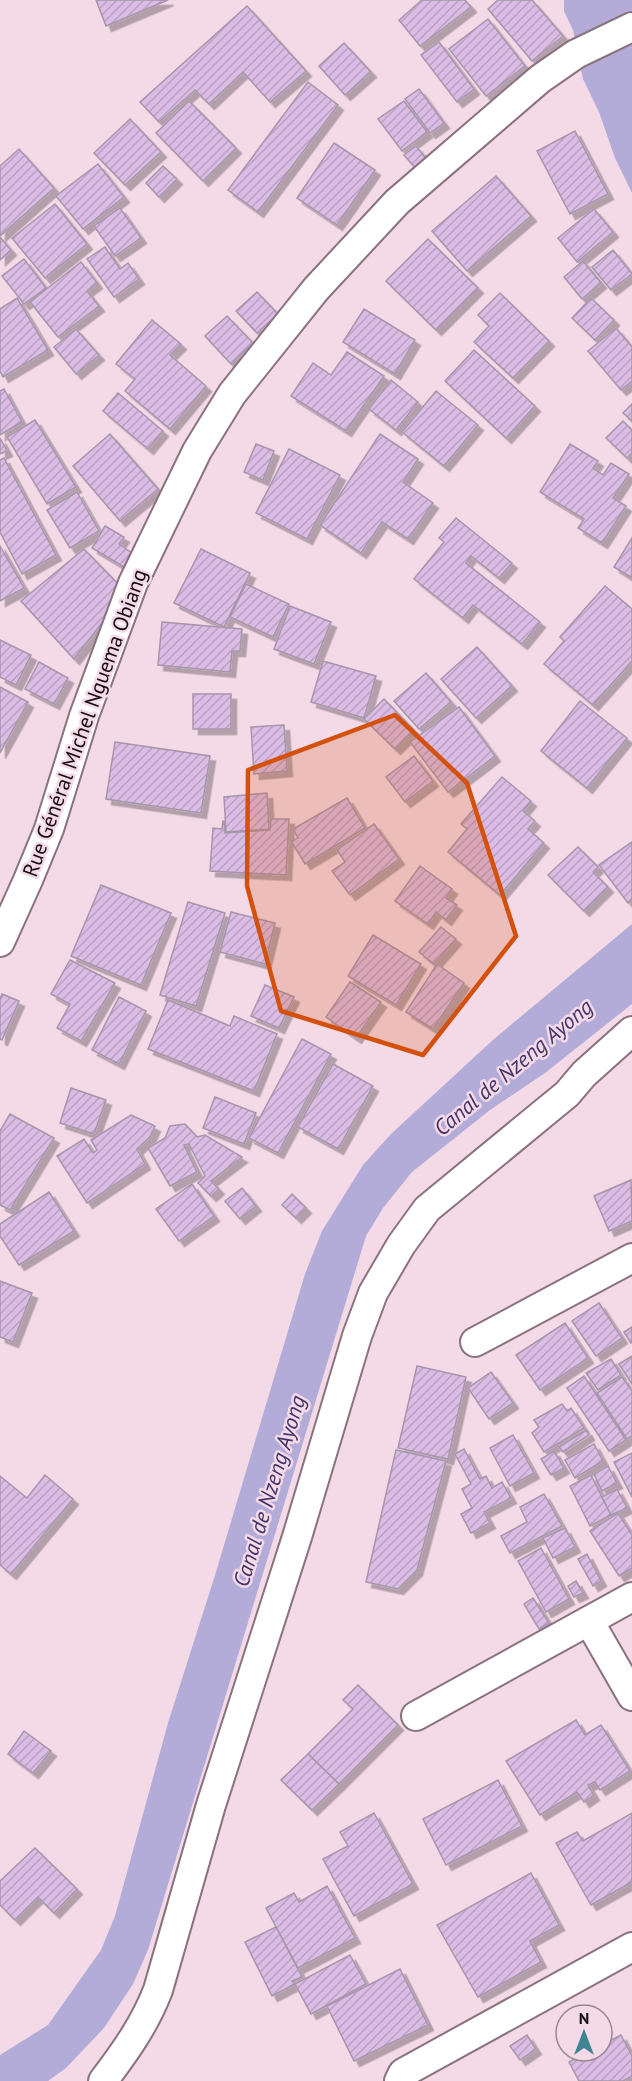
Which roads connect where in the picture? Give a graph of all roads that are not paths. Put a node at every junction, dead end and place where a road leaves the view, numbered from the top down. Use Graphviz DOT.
graph roads {
  1 [pos="632,27"];
  2 [pos="0,942"];
  3 [pos="632,1031"];
  4 [pos="632,1258"];
  5 [pos="475,1342"];
  6 [pos="632,1597"];
  7 [pos="589,1621"];
  8 [pos="632,1696"];
  9 [pos="416,1716"];
  10 [pos="632,1947"];
  11 [pos="103,2081"];
  12 [pos="399,2081"];
  1 -- 2 [label="street, Rue Général Michel Nguema Obiang"];
  3 -- 11 [label="street"];
  4 -- 5 [label="street"];
  6 -- 7 [label="street"];
  7 -- 8 [label="street"];
  7 -- 9 [label="street"];
  10 -- 12 [label="street"];
}
